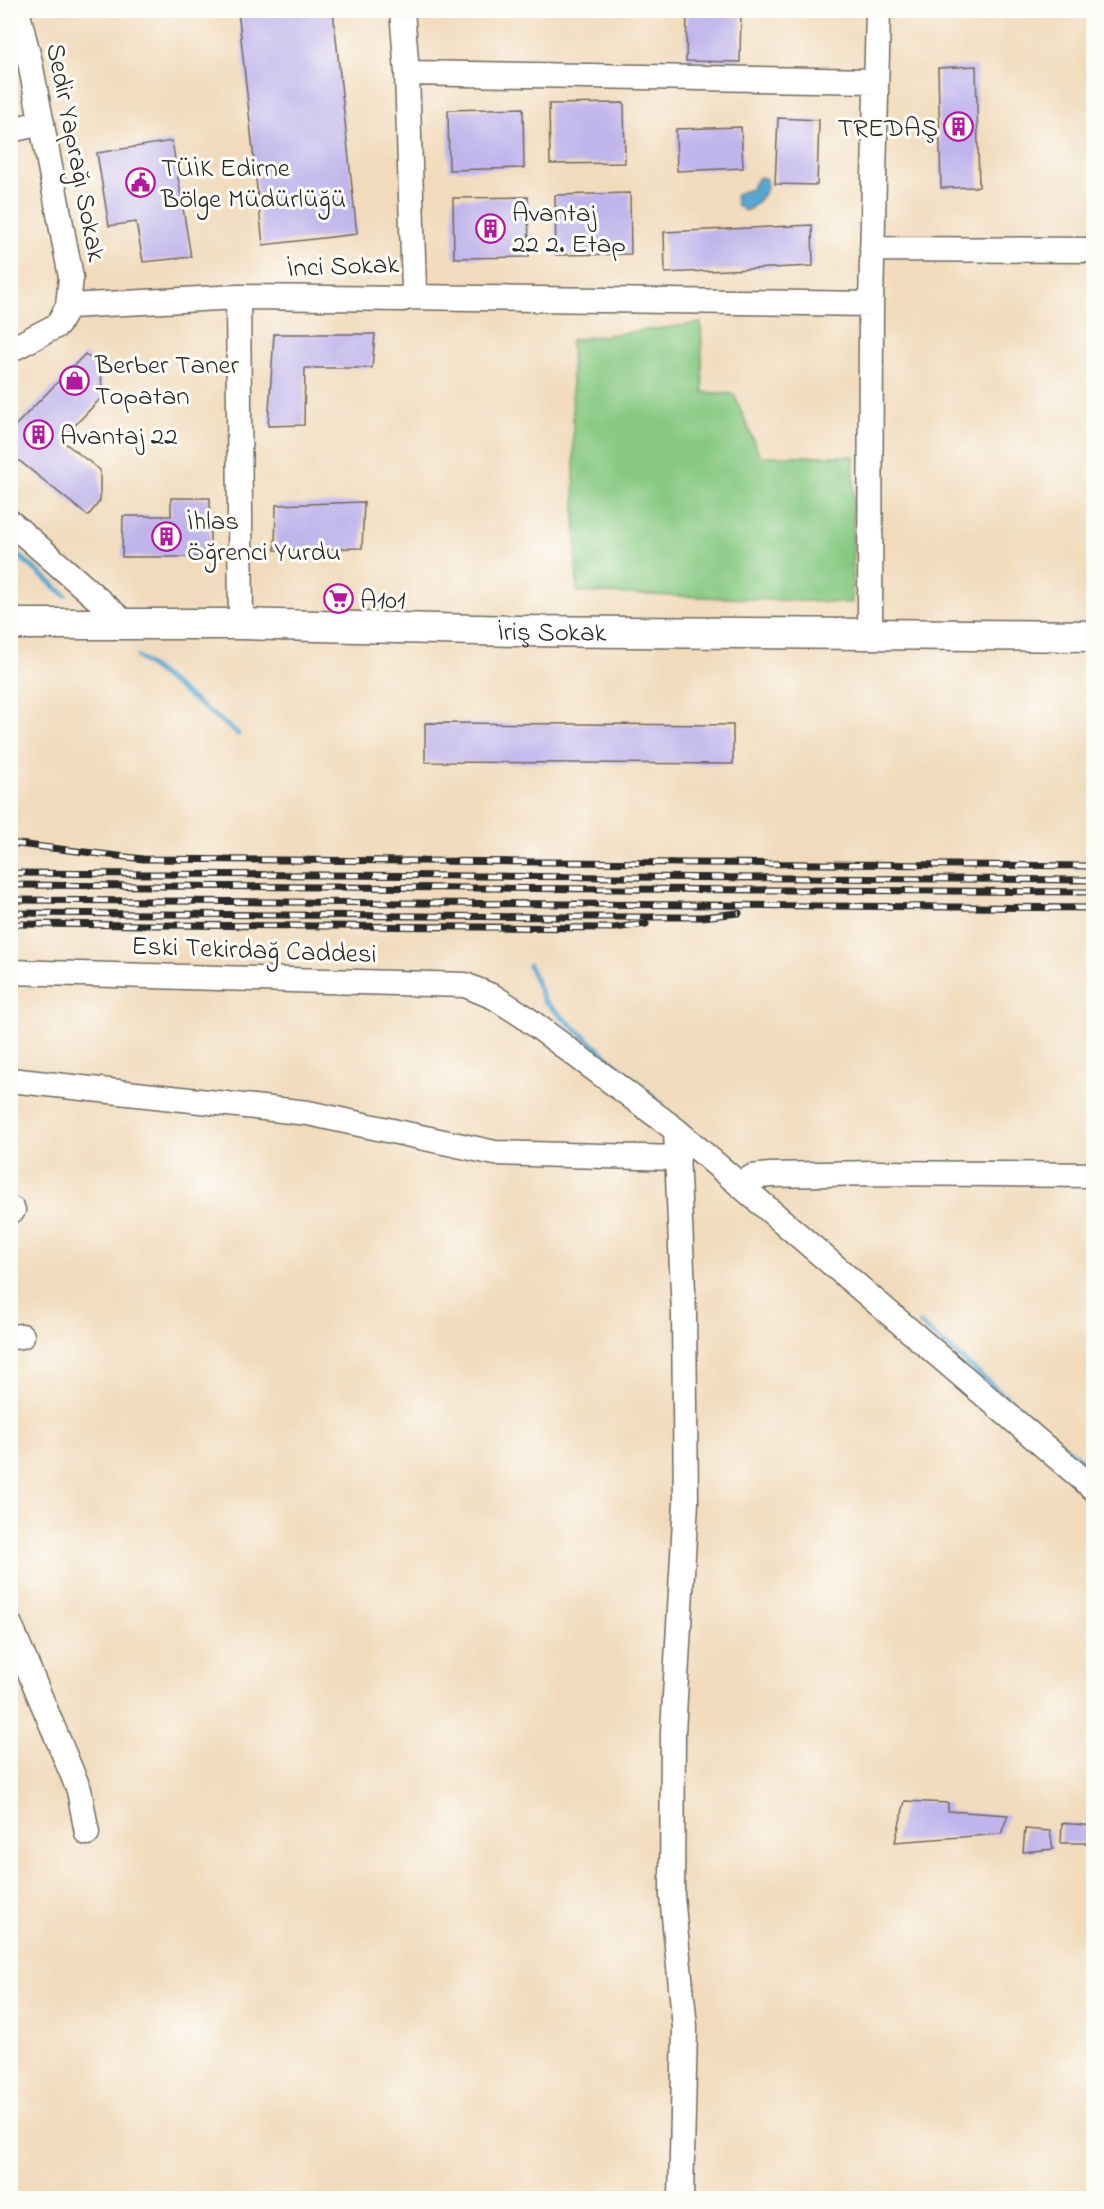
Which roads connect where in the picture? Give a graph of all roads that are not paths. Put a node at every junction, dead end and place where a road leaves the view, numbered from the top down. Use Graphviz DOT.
graph roads {
  1 [pos="17,10"];
  2 [pos="402,10"];
  3 [pos="878,10"];
  4 [pos="407,73"];
  5 [pos="876,81"];
  6 [pos="42,123"];
  7 [pos="10,130"];
  8 [pos="872,249"];
  9 [pos="1094,250"];
  10 [pos="238,297"];
  11 [pos="410,297"];
  12 [pos="871,304"];
  13 [pos="68,306"];
  14 [pos="10,350"];
  15 [pos="10,522"];
  16 [pos="125,623"];
  17 [pos="10,624"];
  18 [pos="241,624"];
  19 [pos="870,634"];
  20 [pos="1094,636"];
  21 [pos="10,972"];
  22 [pos="10,1080"];
  23 [pos="676,1130"];
  24 [pos="678,1158"];
  25 [pos="1094,1175"];
  26 [pos="745,1182"];
  27 [pos="1094,1489"];
  28 [pos="10,1625"];
  29 [pos="87,1833"];
  30 [pos="681,2199"];
  1 -- 6 [label="street, Sedir Yaprağı Sokak"];
  2 -- 4 [label="street, İnci Sokak"];
  3 -- 5 [label="street"];
  4 -- 5 [label="street"];
  4 -- 11 [label="street, İnci Sokak"];
  5 -- 8 [label="street"];
  6 -- 7 [label="street"];
  6 -- 13 [label="street, Sedir Yaprağı Sokak"];
  8 -- 9 [label="street"];
  8 -- 12 [label="street"];
  10 -- 11 [label="street, İnci Sokak"];
  10 -- 13 [label="street, İnci Sokak"];
  10 -- 18 [label="street"];
  11 -- 12 [label="street"];
  12 -- 19 [label="street"];
  13 -- 14 [label="street"];
  15 -- 16 [label="street"];
  16 -- 17 [label="main road, İriş Sokak"];
  16 -- 18 [label="main road, İriş Sokak"];
  18 -- 19 [label="main road, İriş Sokak"];
  19 -- 20 [label="main road, İriş Sokak"];
  21 -- 23 [label="street, Eski Tekirdağ Caddesi"];
  22 -- 24 [label="street"];
  23 -- 24 [label="street"];
  23 -- 26 [label="street, Eski Tekirdağ Caddesi"];
  24 -- 30 [label="street"];
  25 -- 26 [label="street"];
  26 -- 27 [label="street, Eski Tekirdağ Caddesi"];
  28 -- 29 [label="street"];
}
